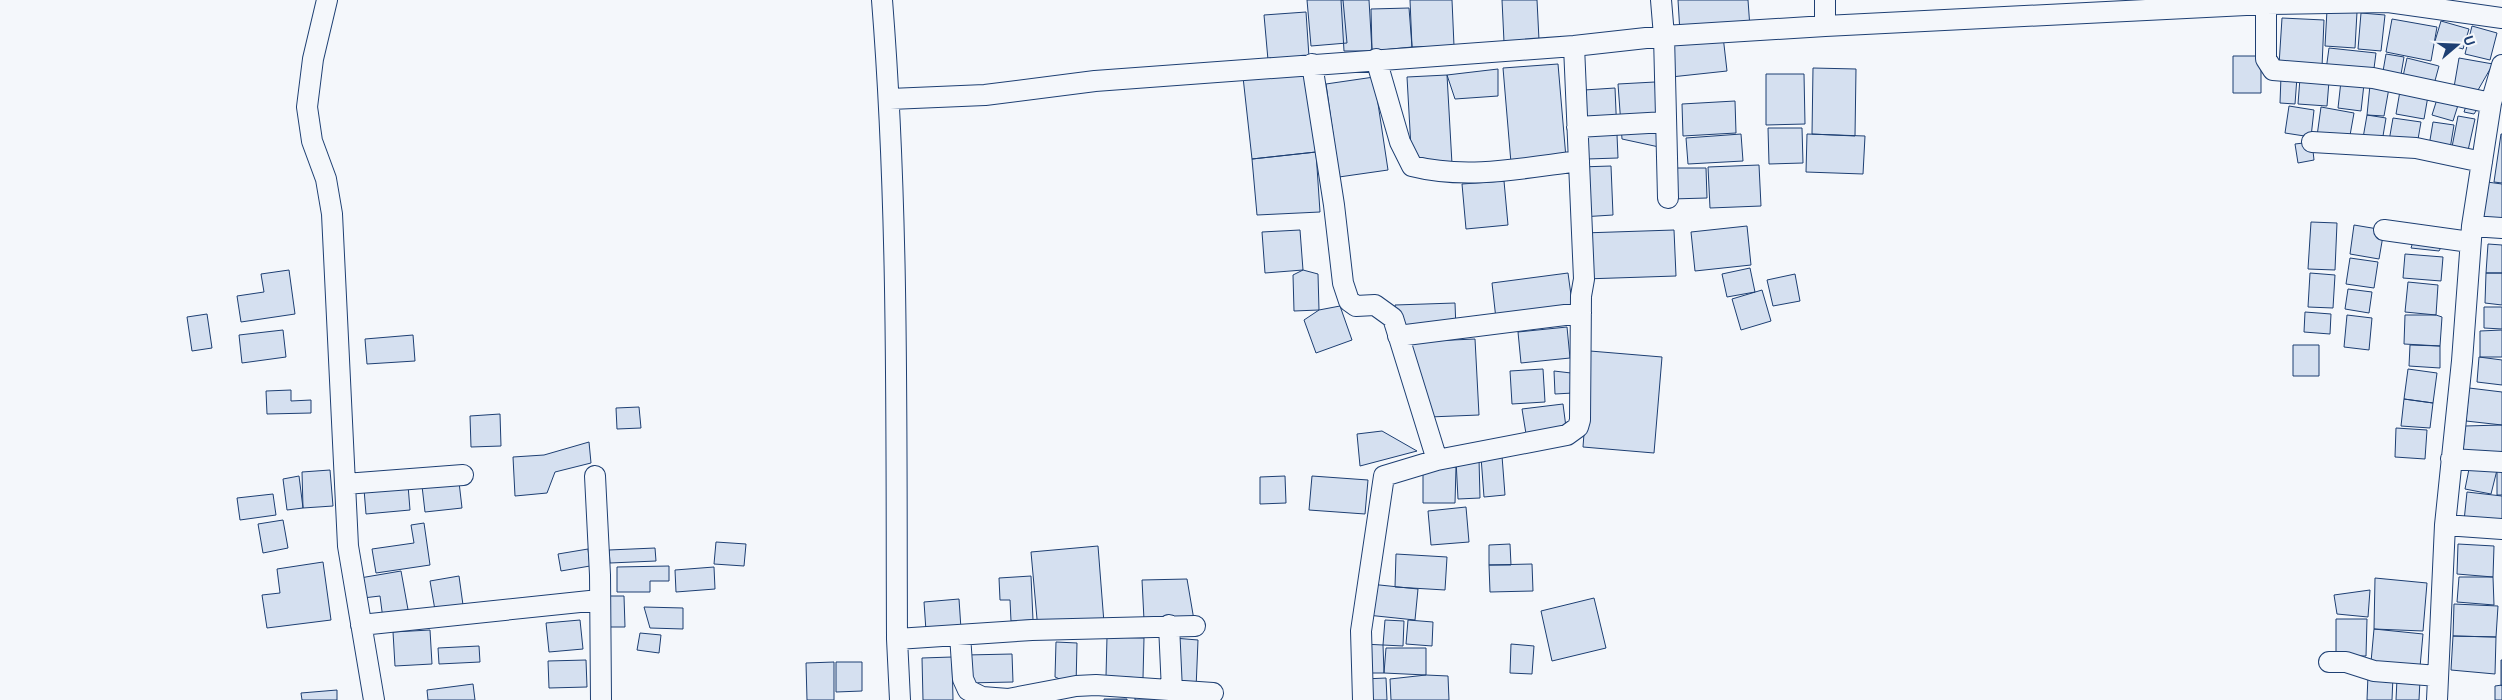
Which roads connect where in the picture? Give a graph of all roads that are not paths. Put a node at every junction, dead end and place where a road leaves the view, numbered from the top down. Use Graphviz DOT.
graph roads {
  1 [pos="327,0"];
  2 [pos="882,0"];
  3 [pos="1661,0"];
  4 [pos="1825,0"];
  5 [pos="2388,1"];
  6 [pos="2266,4"];
  7 [pos="2502,18"];
  8 [pos="1825,26"];
  9 [pos="1664,36"];
  10 [pos="1574,46"];
  11 [pos="1376,59"];
  12 [pos="1312,64"];
  13 [pos="2502,68"];
  14 [pos="890,100"];
  15 [pos="2491,103"];
  16 [pos="1666,122"];
  17 [pos="1578,127"];
  18 [pos="2312,142"];
  19 [pos="1579,161"];
  20 [pos="2482,162"];
  21 [pos="1668,198"];
  22 [pos="2502,228"];
  23 [pos="2384,230"];
  24 [pos="2471,234"];
  25 [pos="1581,313"];
  26 [pos="1398,336"];
  27 [pos="2451,459"];
  28 [pos="1437,460"];
  29 [pos="2502,462"];
  30 [pos="463,475"];
  31 [pos="595,476"];
  32 [pos="345,484"];
  33 [pos="2445,525"];
  34 [pos="2502,529"];
  35 [pos="599,600"];
  36 [pos="361,625"];
  37 [pos="1169,625"];
  38 [pos="1195,626"];
  39 [pos="960,635"];
  40 [pos="897,639"];
  41 [pos="2329,662"];
  42 [pos="2438,676"];
  43 [pos="1172,690"];
  44 [pos="1097,692"];
  45 [pos="1213,693"];
  46 [pos="1008,699"];
  47 [pos="374,700"];
  48 [pos="601,700"];
  49 [pos="900,700"];
  50 [pos="1363,700"];
  51 [pos="2437,700"];
  1 -- 32 [label="street"];
  2 -- 14 [label="street"];
  3 -- 9 [label="street"];
  4 -- 8 [label="street"];
  5 -- 6 [label="street"];
  5 -- 7 [label="street"];
  6 -- 8 [label="street"];
  6 -- 15 [label="street"];
  8 -- 9 [label="street"];
  9 -- 10 [label="street"];
  9 -- 16 [label="street"];
  10 -- 11 [label="street"];
  10 -- 17 [label="street"];
  11 -- 12 [label="street"];
  11 -- 19 [label="street"];
  12 -- 14 [label="street"];
  12 -- 26 [label="street"];
  13 -- 15 [label="street"];
  14 -- 40 [label="street"];
  15 -- 20 [label="street"];
  16 -- 17 [label="street"];
  16 -- 21 [label="street"];
  17 -- 19 [label="street"];
  18 -- 20 [label="street"];
  19 -- 25 [label="street"];
  20 -- 24 [label="street"];
  22 -- 24 [label="street"];
  23 -- 24 [label="street"];
  24 -- 27 [label="street"];
  25 -- 26 [label="street"];
  25 -- 28 [label="street"];
  26 -- 28 [label="street"];
  27 -- 29 [label="street"];
  27 -- 33 [label="street"];
  28 -- 50 [label="street"];
  30 -- 32 [label="street"];
  31 -- 35 [label="street"];
  32 -- 36 [label="street"];
  33 -- 34 [label="street"];
  33 -- 42 [label="street"];
  35 -- 36 [label="street"];
  35 -- 48 [label="street"];
  36 -- 47 [label="street"];
  37 -- 38 [label="street"];
  37 -- 39 [label="street"];
  37 -- 43 [label="street"];
  39 -- 40 [label="street"];
  39 -- 46 [label="street"];
  40 -- 49 [label="street"];
  41 -- 42 [label="street"];
  42 -- 51 [label="street"];
  43 -- 44 [label="street"];
  43 -- 45 [label="street"];
  44 -- 46 [label="street"];
}
